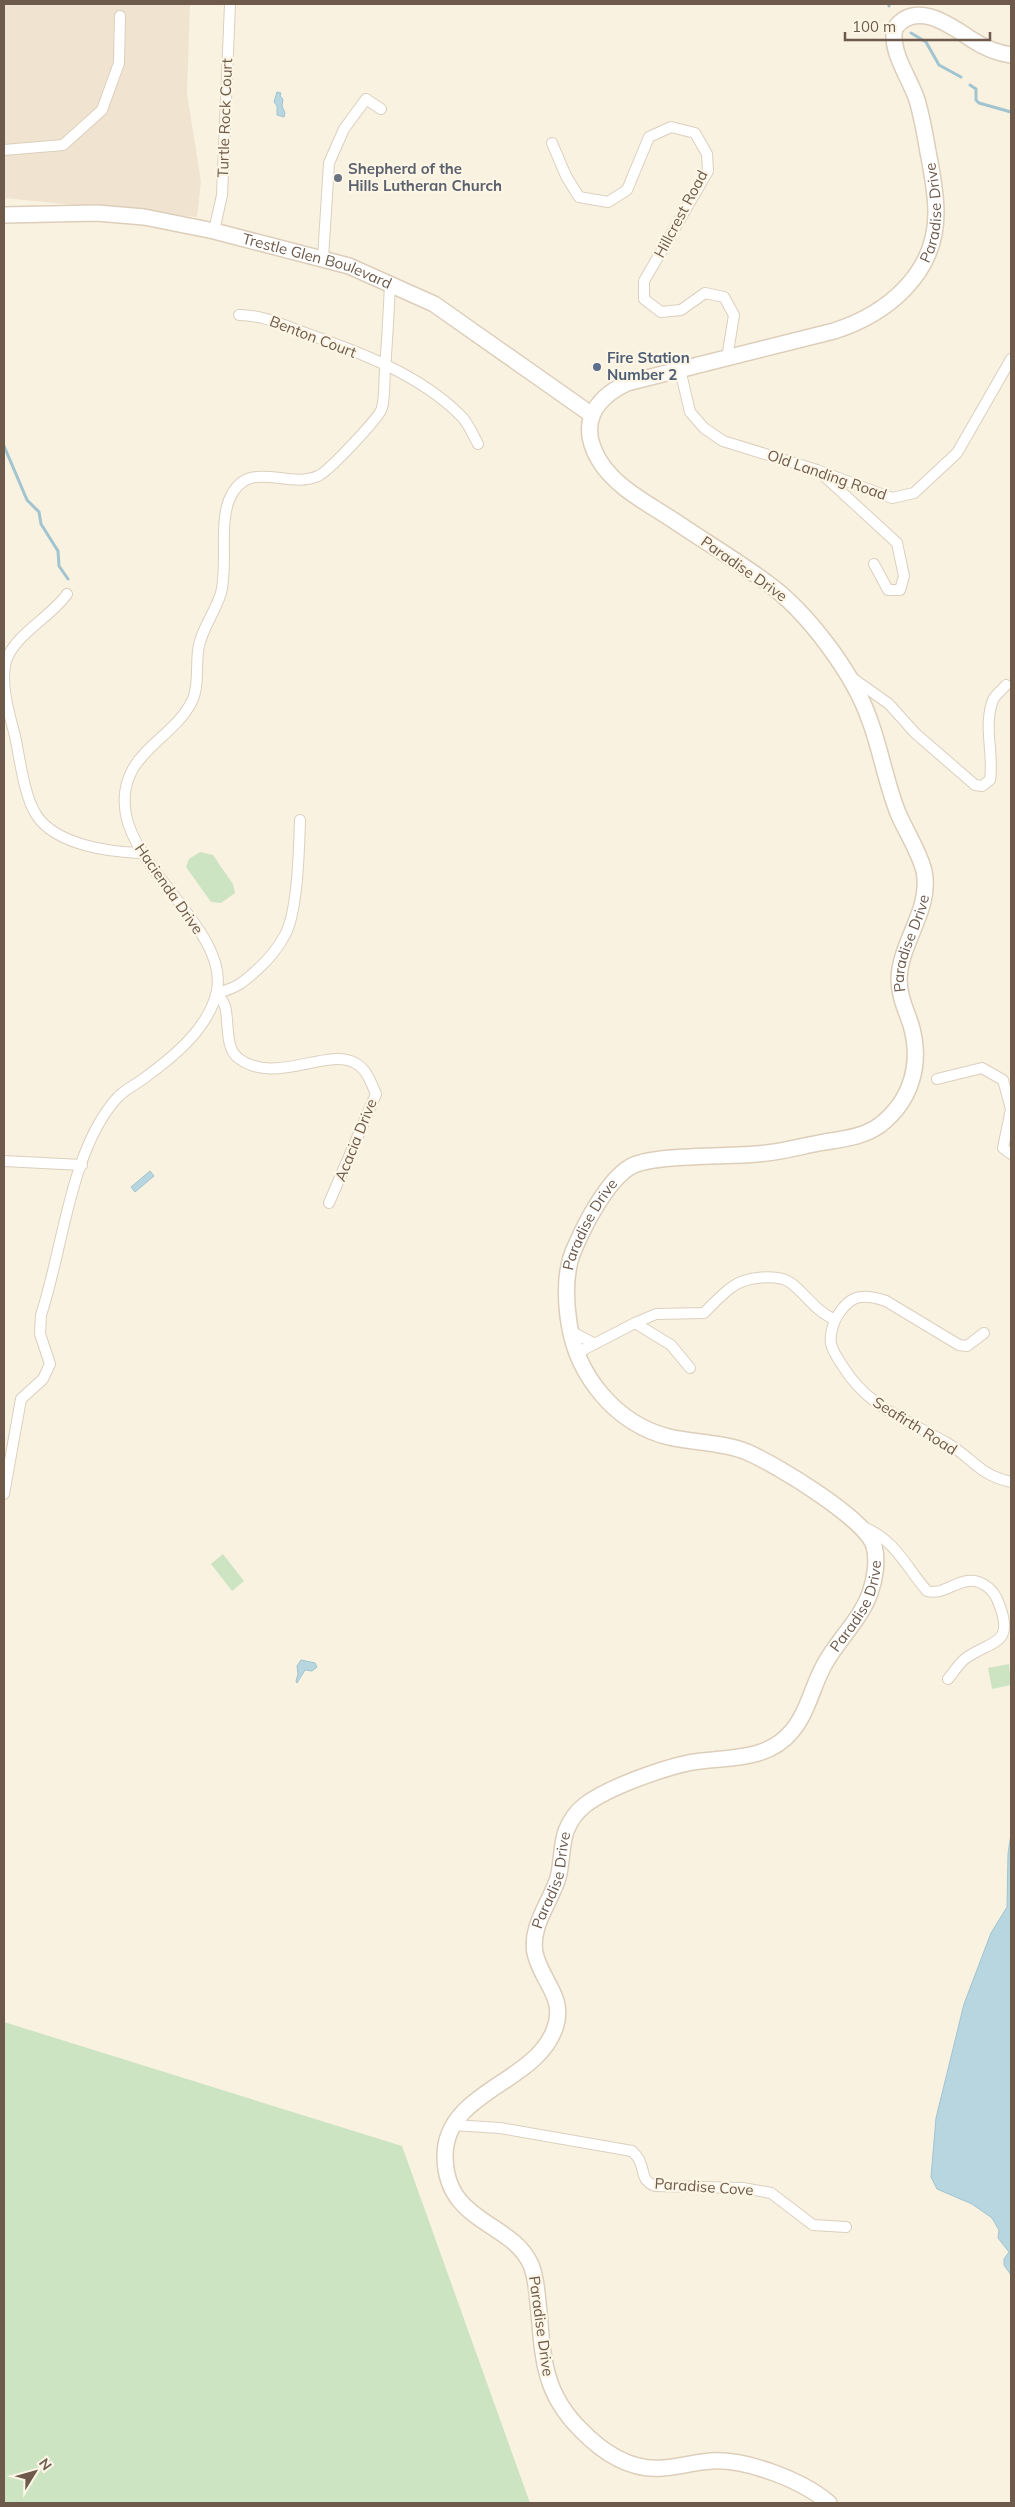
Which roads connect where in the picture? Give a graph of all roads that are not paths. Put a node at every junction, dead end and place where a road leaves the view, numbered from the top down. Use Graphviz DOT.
graph roads {
  1 [pos="230,4"];
  2 [pos="120,16"];
  3 [pos="1011,55"];
  4 [pos="381,109"];
  5 [pos="552,143"];
  6 [pos="4,150"];
  7 [pos="4,214"];
  8 [pos="214,231"];
  9 [pos="323,258"];
  10 [pos="390,282"];
  11 [pos="239,316"];
  12 [pos="727,358"];
  13 [pos="1011,359"];
  14 [pos="386,365"];
  15 [pos="680,369"];
  16 [pos="592,415"];
  17 [pos="478,444"];
  18 [pos="817,470"];
  19 [pos="874,564"];
  20 [pos="67,594"];
  21 [pos="9,645"];
  22 [pos="850,677"];
  23 [pos="1006,685"];
  24 [pos="6,712"];
  25 [pos="300,820"];
  26 [pos="141,853"];
  27 [pos="217,993"];
  28 [pos="937,1079"];
  29 [pos="1011,1154"];
  30 [pos="4,1161"];
  31 [pos="82,1165"];
  32 [pos="330,1203"];
  33 [pos="835,1320"];
  34 [pos="635,1323"];
  35 [pos="570,1331"];
  36 [pos="984,1334"];
  37 [pos="595,1344"];
  38 [pos="577,1354"];
  39 [pos="690,1368"];
  40 [pos="1011,1482"];
  41 [pos="4,1494"];
  42 [pos="863,1527"];
  43 [pos="948,1679"];
  44 [pos="453,2125"];
  45 [pos="846,2227"];
  46 [pos="829,2503"];
  1 -- 8 [label="street, Turtle Rock Court"];
  2 -- 6 [label="street"];
  3 -- 12 [label="street, Paradise Drive"];
  4 -- 9 [label="street"];
  5 -- 12 [label="street, Hillcrest Road"];
  7 -- 8 [label="street, Trestle Glen Boulevard"];
  8 -- 9 [label="street, Trestle Glen Boulevard"];
  9 -- 10 [label="street, Trestle Glen Boulevard"];
  10 -- 14 [label="street, Hacienda Drive"];
  10 -- 16 [label="street, Trestle Glen Boulevard"];
  11 -- 14 [label="street, Benton Court"];
  12 -- 15 [label="street, Paradise Drive"];
  13 -- 18 [label="street, Old Landing Road"];
  14 -- 17 [label="street, Benton Court"];
  14 -- 26 [label="street, Hacienda Drive"];
  15 -- 16 [label="street, Paradise Drive"];
  15 -- 18 [label="street, Old Landing Road"];
  16 -- 22 [label="street, Paradise Drive"];
  18 -- 19 [label="street"];
  20 -- 21 [label="street"];
  21 -- 24 [label="street"];
  22 -- 23 [label="street"];
  22 -- 35 [label="street, Paradise Drive"];
  24 -- 26 [label="street"];
  25 -- 27 [label="street"];
  26 -- 27 [label="street, Hacienda Drive"];
  27 -- 31 [label="street, Hacienda Drive"];
  27 -- 32 [label="street, Acacia Drive"];
  28 -- 29 [label="street"];
  30 -- 31 [label="street"];
  31 -- 41 [label="street, Hacienda Drive"];
  33 -- 34 [label="street"];
  33 -- 36 [label="street"];
  33 -- 40 [label="street, Seafirth Road"];
  34 -- 37 [label="street"];
  34 -- 39 [label="street"];
  35 -- 37 [label="street"];
  35 -- 38 [label="street, Paradise Drive"];
  37 -- 38 [label="street"];
  38 -- 42 [label="street, Paradise Drive"];
  42 -- 43 [label="street"];
  42 -- 44 [label="street, Paradise Drive"];
  44 -- 45 [label="street, Paradise Cove"];
  44 -- 46 [label="street, Paradise Drive"];
}
